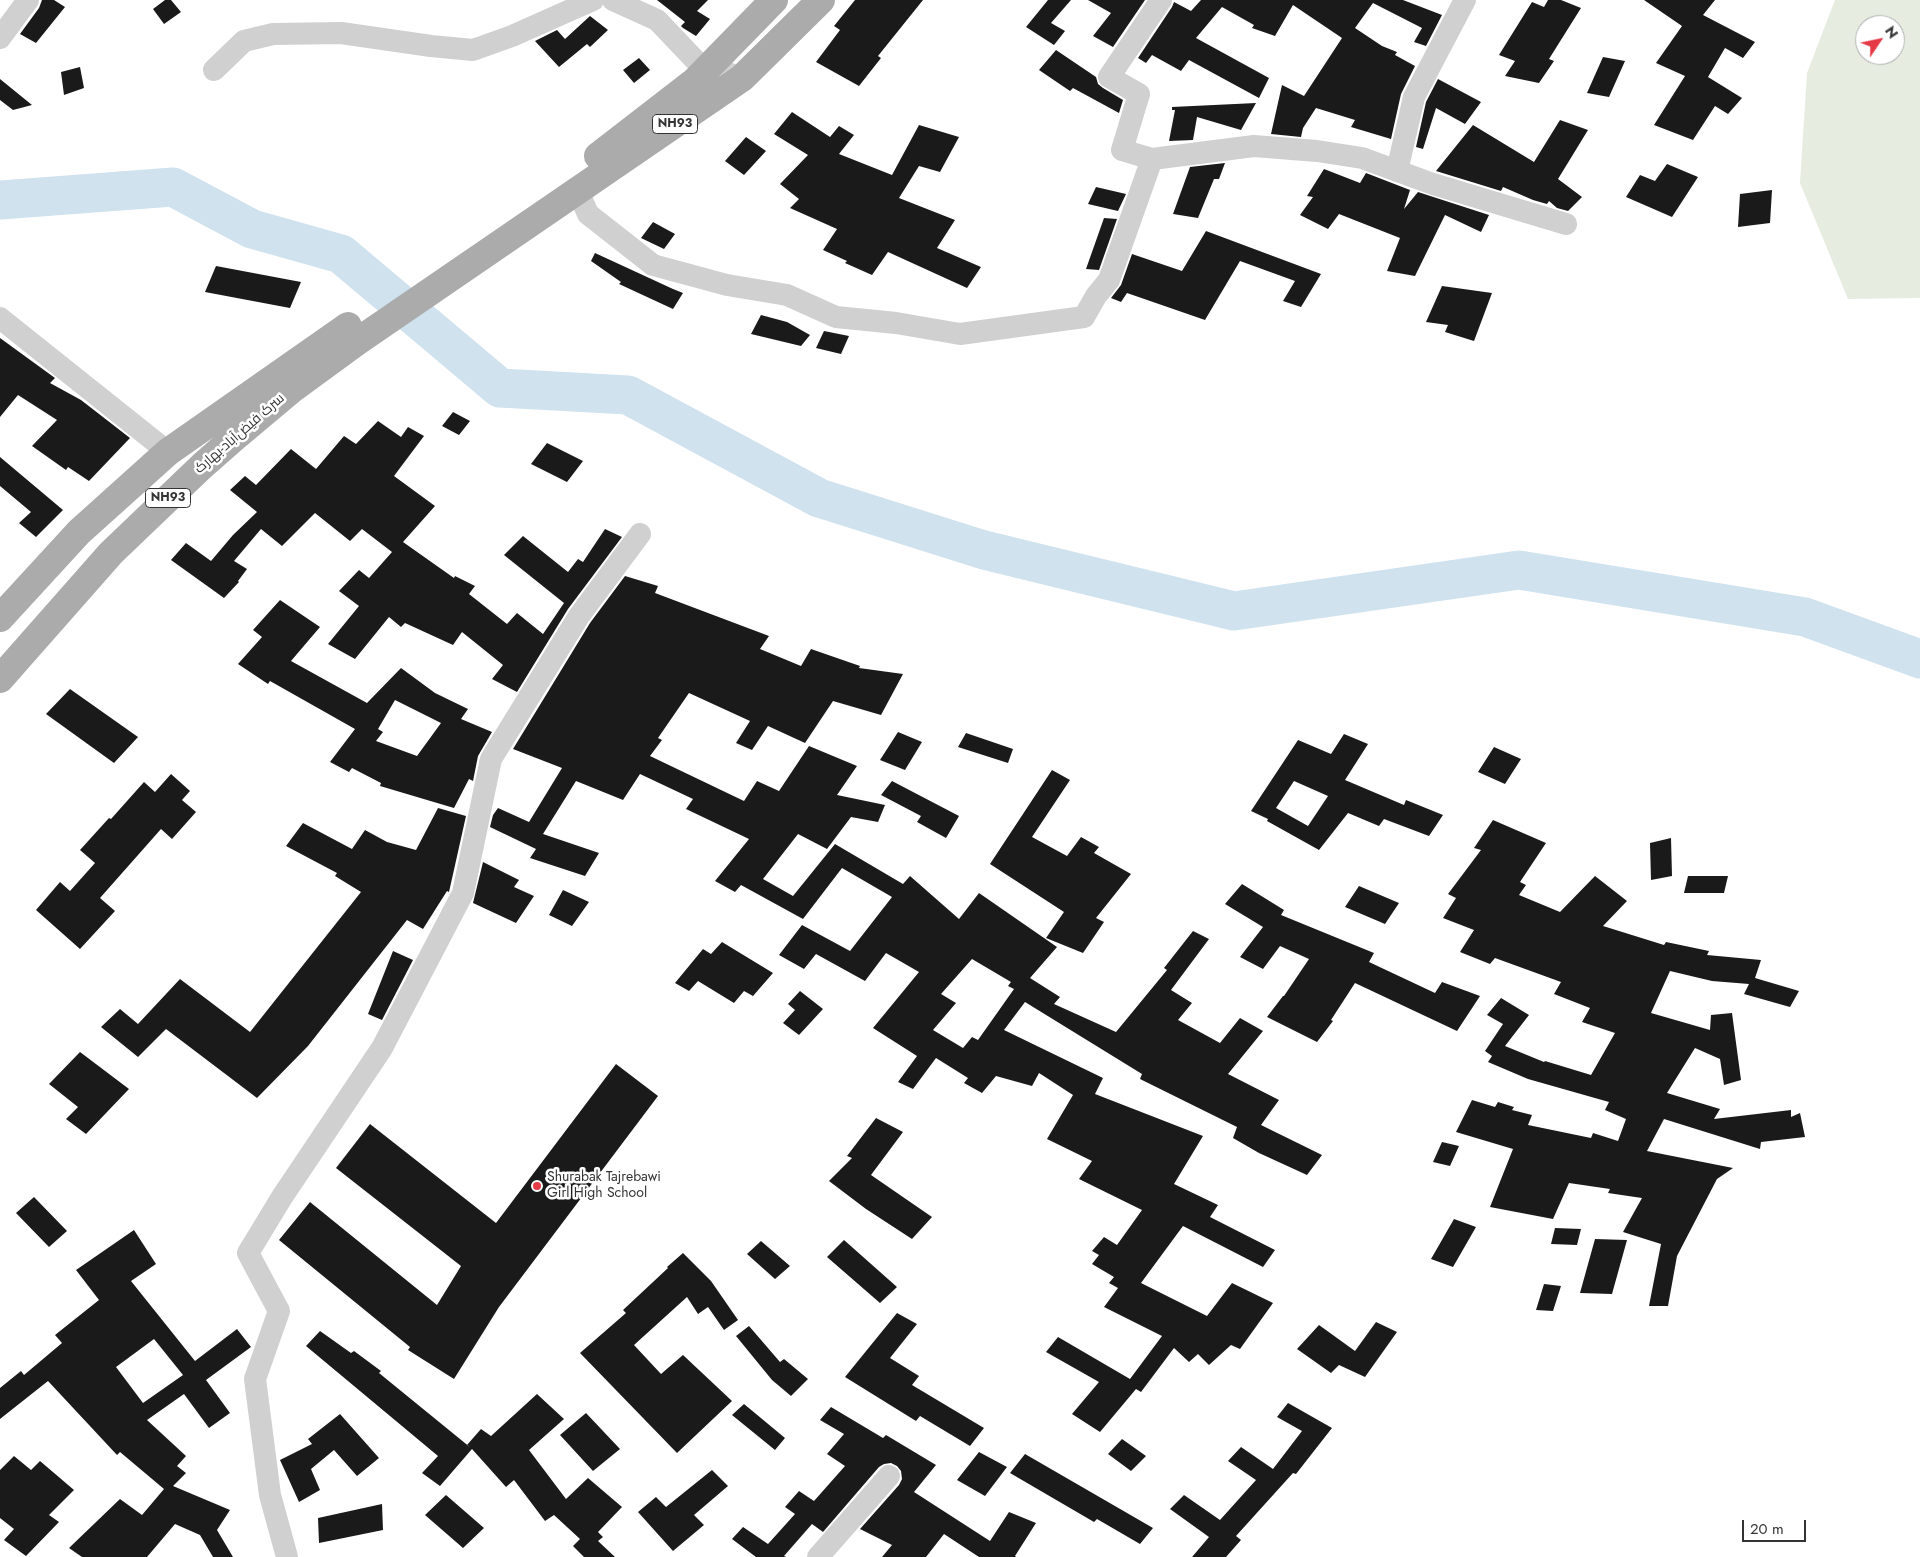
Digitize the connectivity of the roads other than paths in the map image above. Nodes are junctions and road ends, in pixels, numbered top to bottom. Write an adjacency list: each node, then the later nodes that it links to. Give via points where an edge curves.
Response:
1 (28, 0): 8 (street)
2 (593, 0): 10 (street, via 473,50 341,32 273,34 244,41)
3 (613, 0): 9 (street, via 657,20 697,62)
4 (774, 0): 9 (main road, NH93)
5 (820, 0): 11 (main road, NH93)
6 (1161, 0): 12 (street, via 1109,77 1139,94 1122,150)
7 (1465, 0): 13 (street, via 1414,97)
8 (0, 38)
9 (709, 66): 11 (street); 16 (main road, NH93, via 695,81)
10 (214, 70)
11 (742, 78): 14 (main road, NH93)
12 (1152, 159): 13 (street, via 1254,146 1362,158); 14 (street, via 1109,280 1084,317 960,334 836,317 787,295 727,285 653,265 588,214)
13 (1397, 171): 15 (street)
14 (578, 191): 16 (main road, NH93)
15 (1566, 224)
16 (511, 225): 18 (main road, سرک فیض‌آباد-بهارک / NH93)
17 (0, 318): 19 (street)
18 (350, 336): 19 (main road, سرک فیض‌آباد-بهارک / NH93); 22 (main road, سرک فیض‌آباد-بهارک / NH93, via 202,466 111,553)
19 (168, 452): 21 (main road, سرک فیض‌آباد-بهارک / NH93, via 79,532)
20 (640, 534): 24 (street, via 579,616 491,758 463,893 382,1048 248,1253 279,1311 255,1379 270,1495)
21 (0, 618)
22 (0, 679)
23 (889, 1476): 25 (street)
24 (287, 1557)
25 (818, 1557)

